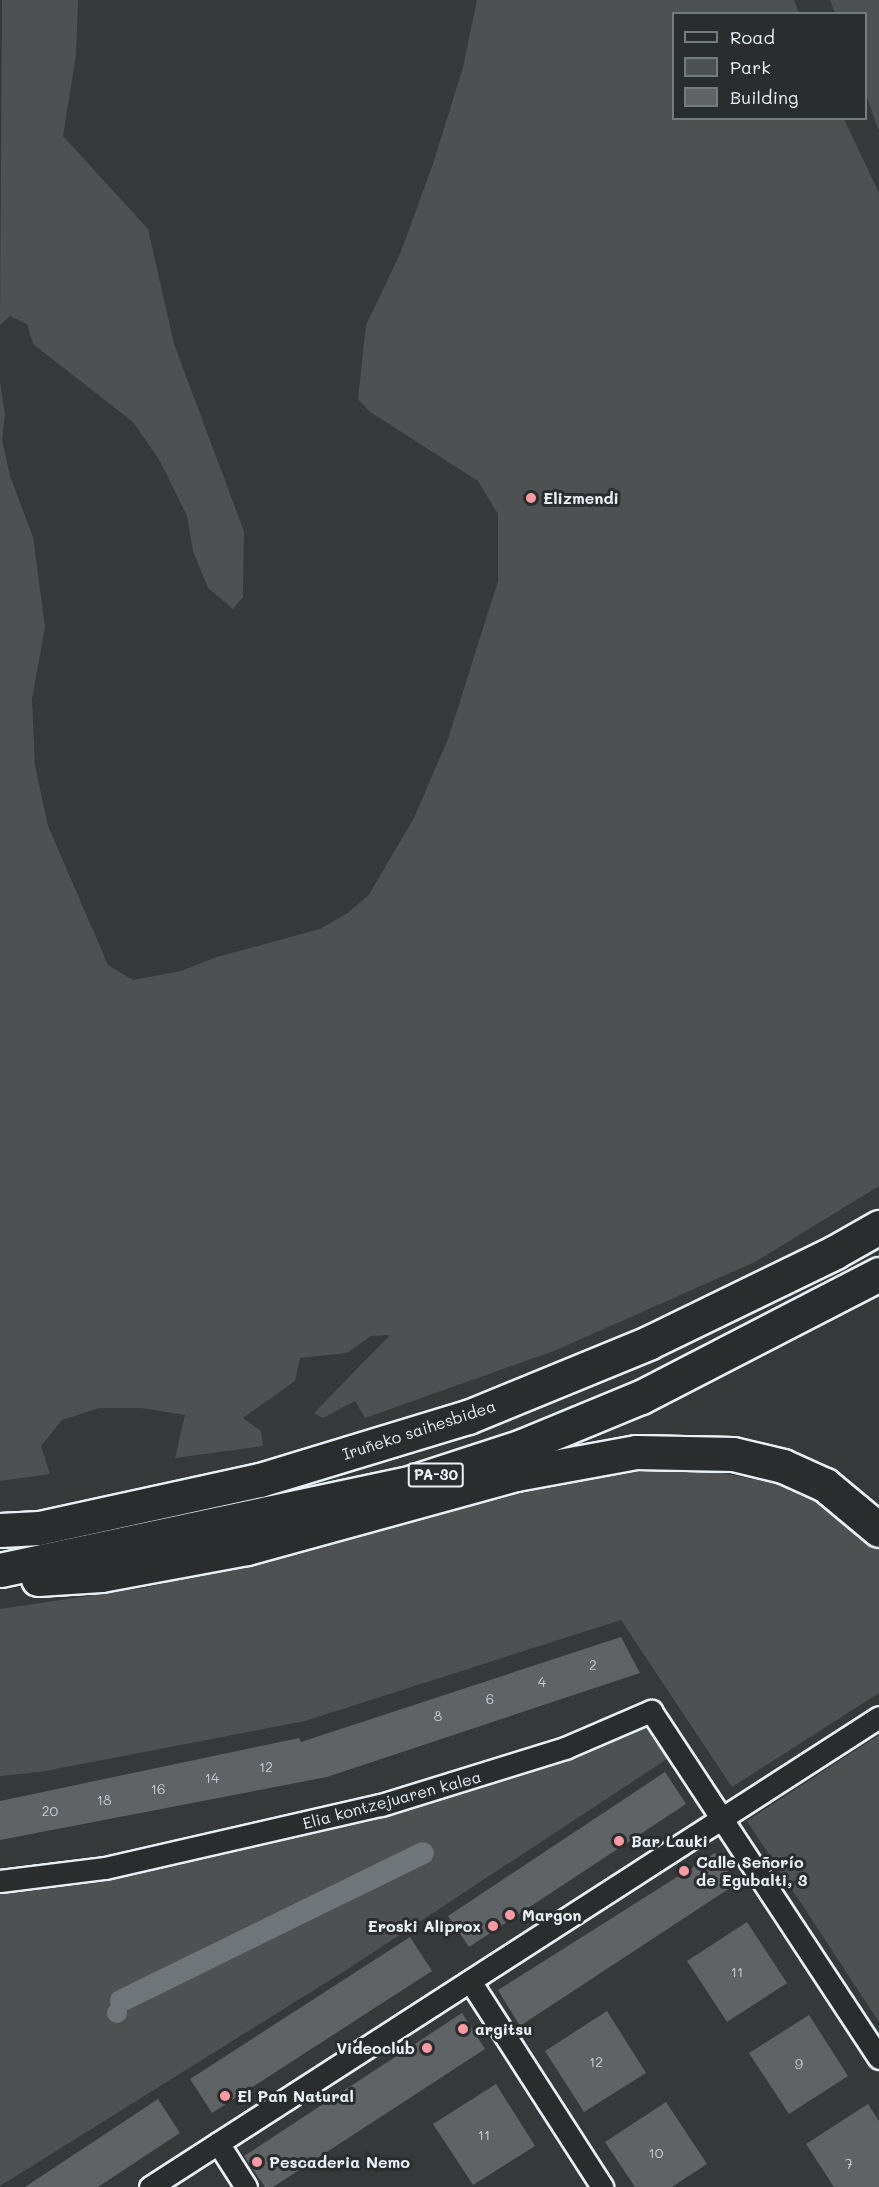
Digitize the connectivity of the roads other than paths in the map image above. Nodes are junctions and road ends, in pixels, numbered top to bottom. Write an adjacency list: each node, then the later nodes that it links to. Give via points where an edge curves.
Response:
1 (879, 1227): 3 (highway, Iruñeko saihesbidea, via 836,1252 648,1342 468,1417 260,1480 39,1528)
2 (879, 1274): 5 (highway, PA-30, via 844,1296 641,1397 522,1446 406,1485)
3 (0, 1530)
4 (879, 1530): 6 (highway, via 825,1485 783,1466 733,1454 636,1452 516,1474 247,1548 101,1575)
5 (0, 1570)
6 (0, 1581)
7 (879, 1717): 8 (street)
8 (722, 1816): 9 (street, Elia kontzejuaren kalea, via 651,1711 555,1751 381,1804 105,1868); 10 (street); 11 (street, Elia kontzejuaren kalea)
9 (0, 1881)
10 (470, 1981): 12 (street); 15 (street)
11 (879, 2058)
12 (218, 2143): 13 (street); 14 (street)
13 (150, 2187)
14 (246, 2187)
15 (602, 2187)

